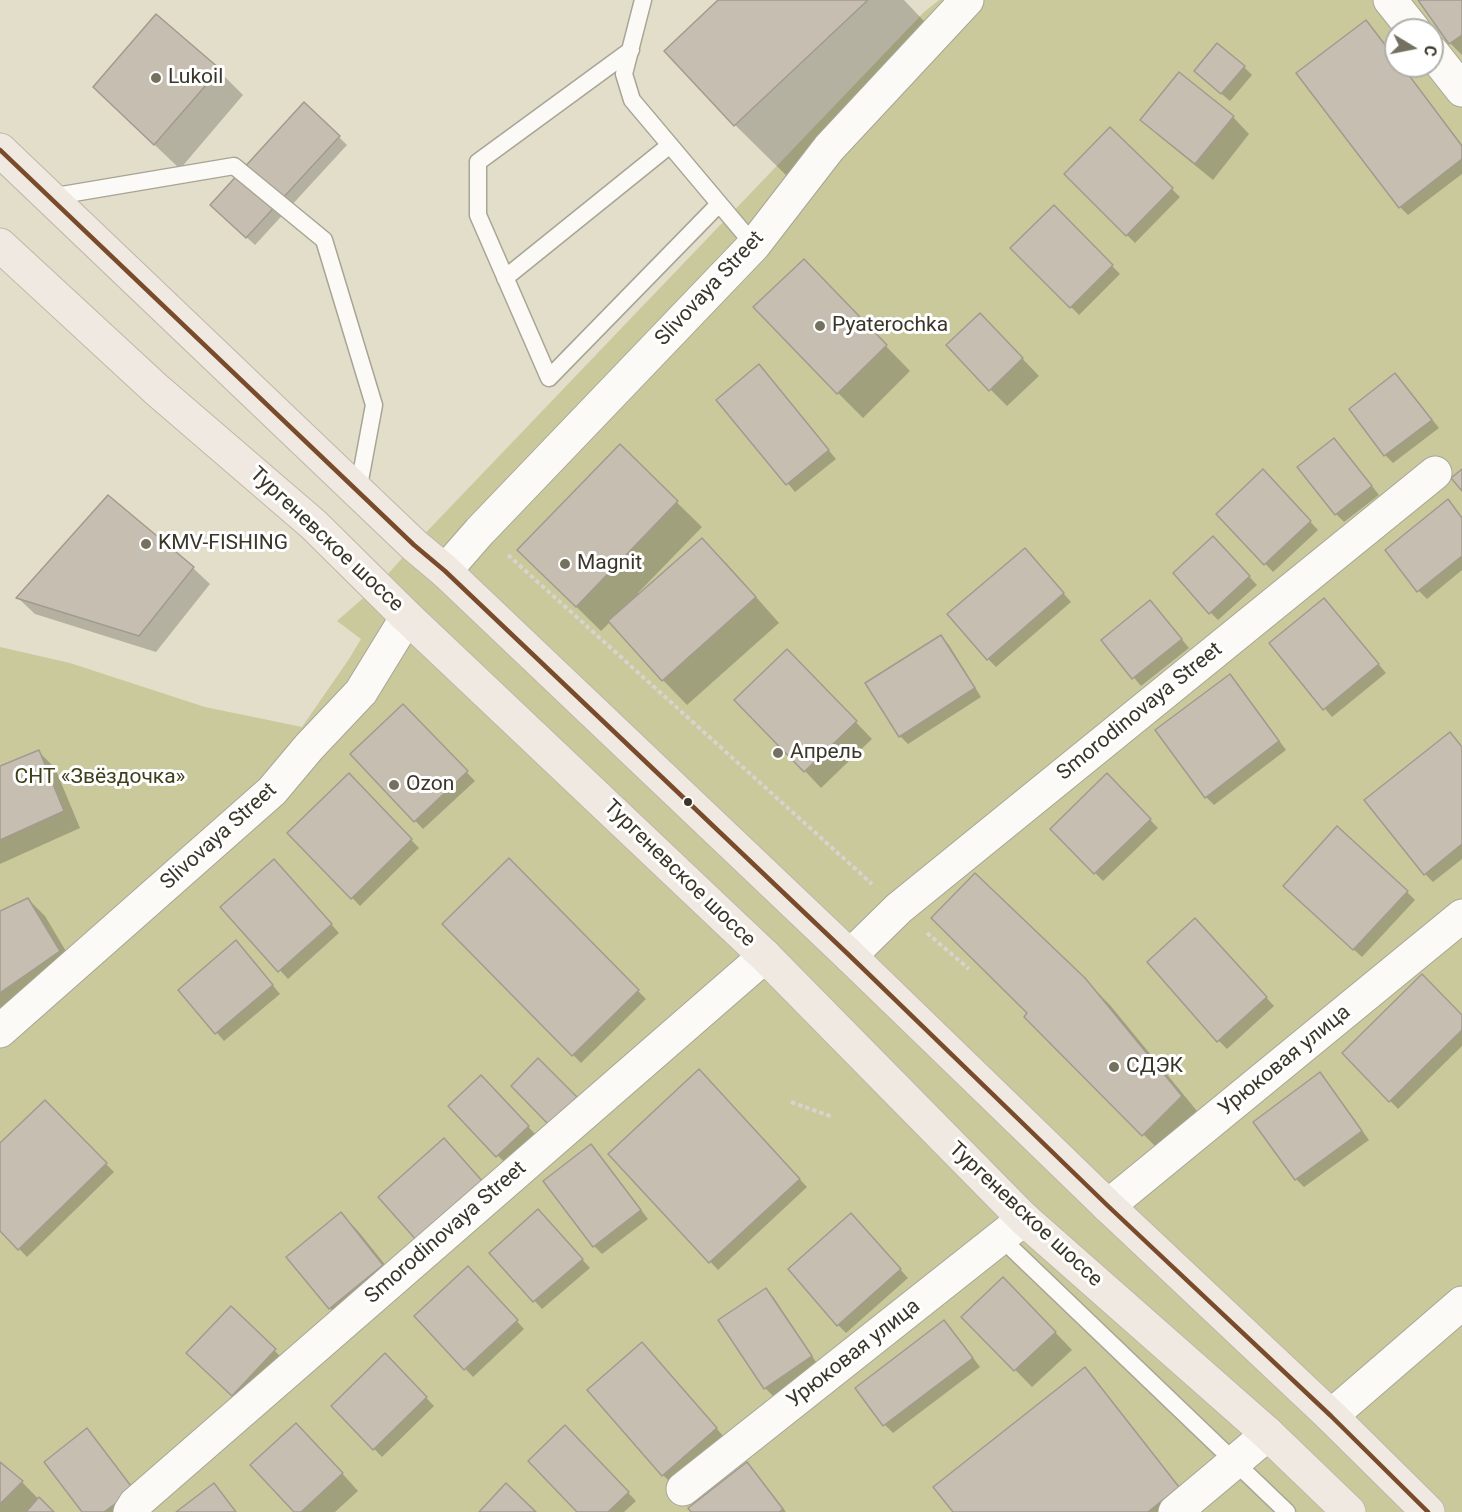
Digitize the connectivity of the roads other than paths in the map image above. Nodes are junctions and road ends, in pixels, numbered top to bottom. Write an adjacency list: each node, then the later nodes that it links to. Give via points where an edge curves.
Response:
1 (643, 0): 5 (lane)
2 (967, 0): 13 (street, Slivovaya Street, via 829,148)
3 (1390, 0): 4 (street)
4 (1404, 18)
5 (631, 50): 8 (lane, via 624,74 632,100); 14 (lane, via 478,162 478,215)
6 (1444, 67): 7 (street)
7 (1462, 90)
8 (670, 145): 11 (lane); 14 (lane)
9 (0, 150): 10 (highway)
10 (49, 197): 16 (highway); 16 (lane, via 234,166 324,240 374,405)
11 (719, 204): 13 (lane); 14 (lane, via 549,378)
12 (0, 245): 18 (highway, Тургеневское шоссе, via 157,390 314,525)
13 (754, 245): 17 (street, Slivovaya Street)
14 (505, 278)
15 (1435, 472): 21 (street, Smorodinovaya Street, via 899,908)
16 (358, 491): 17 (highway)
17 (445, 571): 21 (highway)
18 (407, 616): 20 (highway, Тургеневское шоссе); 22 (street, Slivovaya Street, via 361,692 272,791)
19 (1462, 916): 23 (street, Урюковая улица)
20 (765, 956): 24 (highway, Тургеневское шоссе); 30 (street, Smorodinovaya Street)
21 (850, 957): 23 (highway)
22 (0, 1031)
23 (1108, 1206): 26 (highway)
24 (1013, 1229): 27 (highway, Тургеневское шоссе); 28 (lane); 29 (street, Урюковая улица)
25 (1462, 1303): 26 (street)
26 (1330, 1416): 34 (highway)
27 (1268, 1434): 28 (street); 33 (highway, Тургеневское шоссе)
28 (1235, 1462): 31 (street); 32 (lane)
29 (683, 1489)
30 (130, 1512)
31 (1174, 1512)
32 (1287, 1512)
33 (1349, 1512)
34 (1428, 1512)

